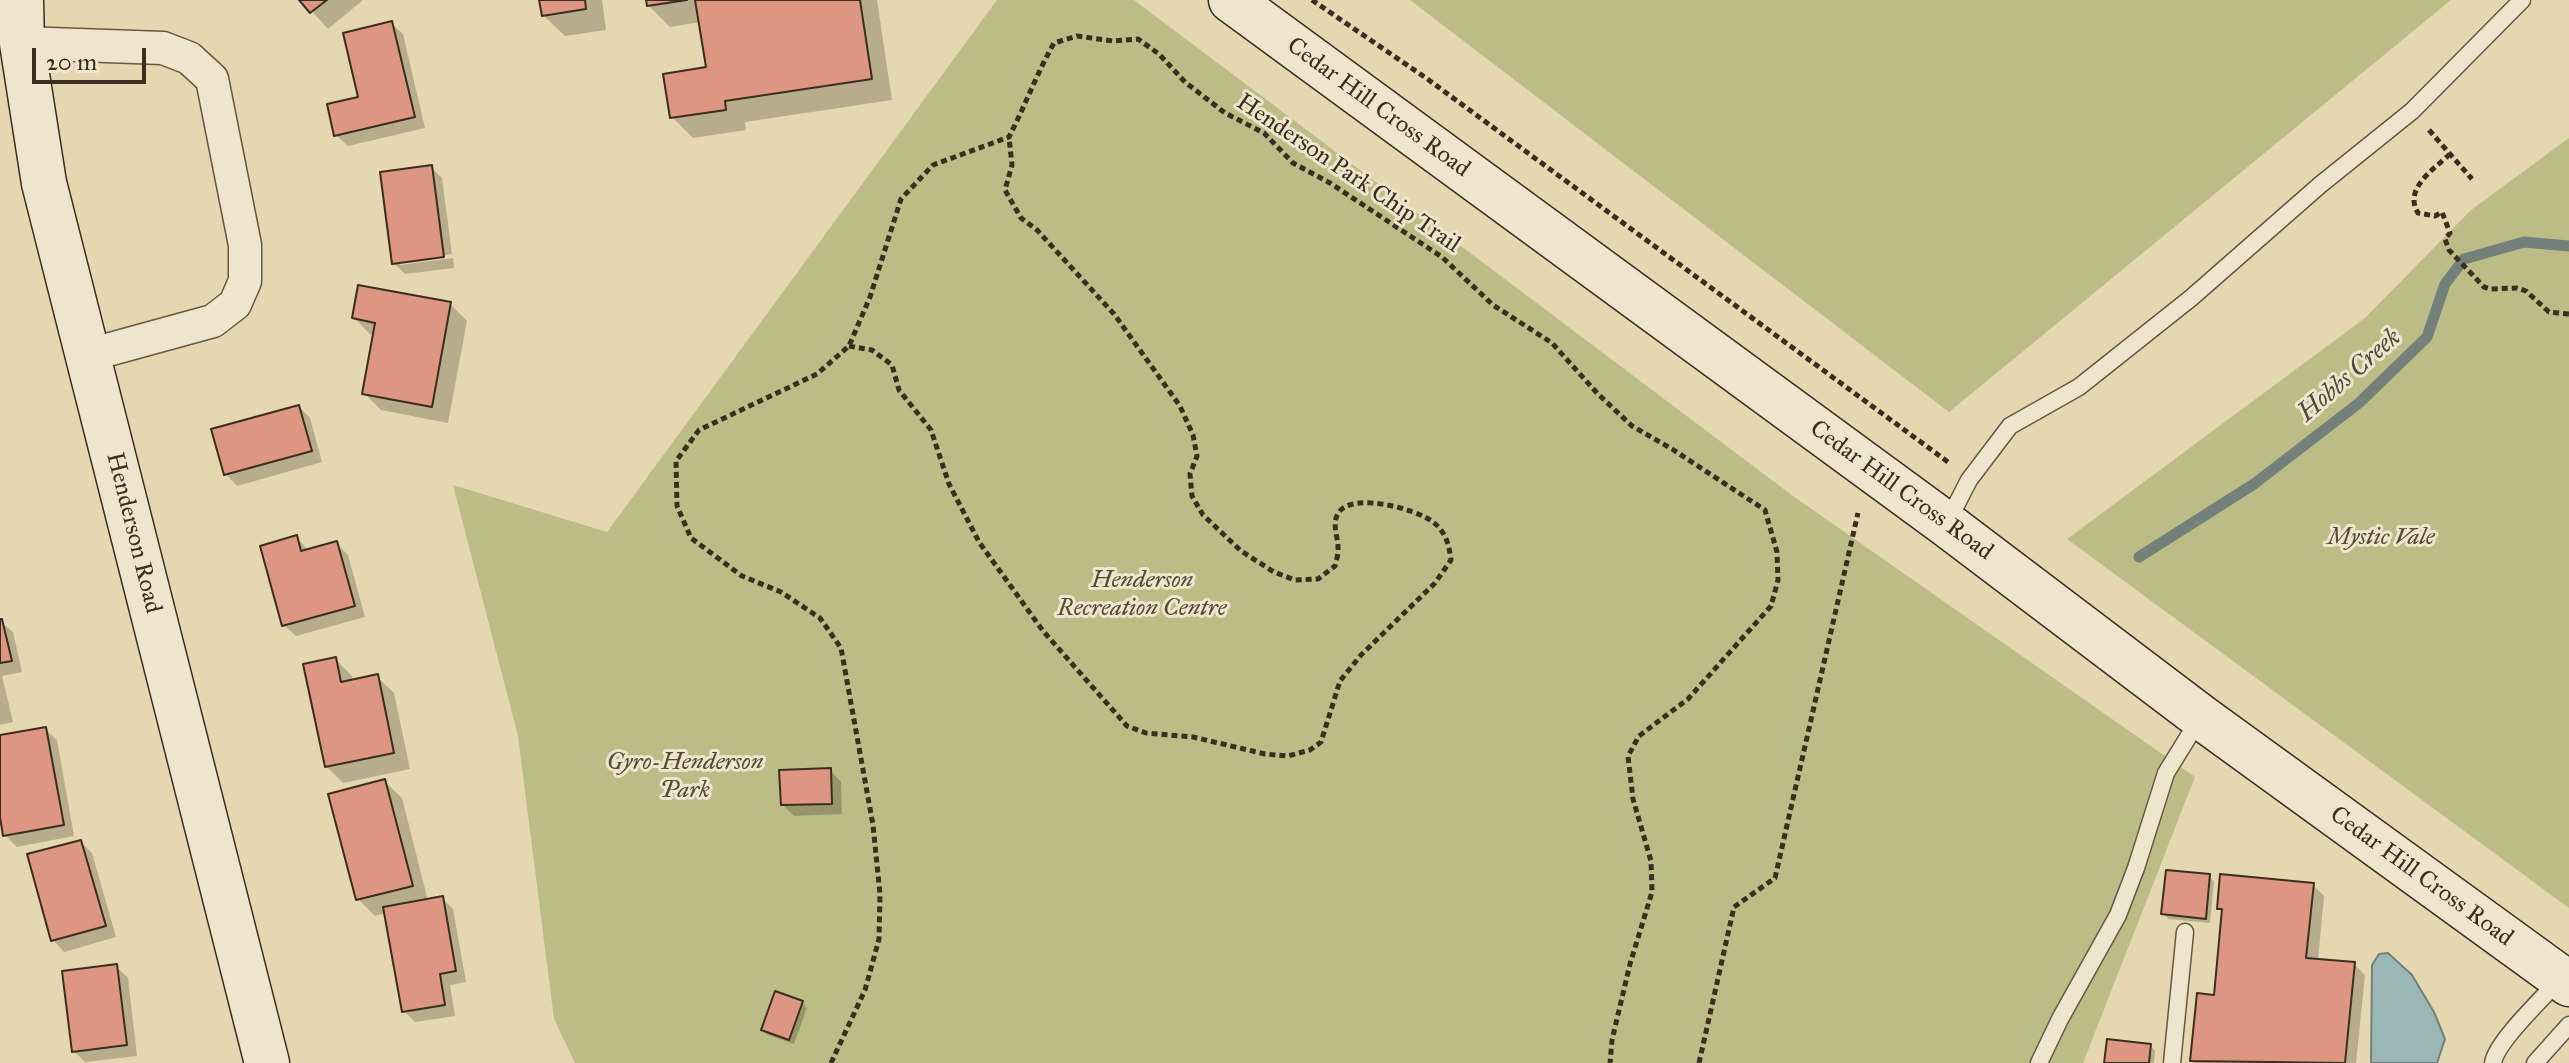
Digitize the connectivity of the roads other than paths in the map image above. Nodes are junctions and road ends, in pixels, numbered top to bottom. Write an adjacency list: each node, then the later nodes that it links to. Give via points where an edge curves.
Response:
1 (21, 0): 4 (main road, Henderson Road)
2 (1231, 0): 6 (main road, Cedar Hill Cross Road)
3 (2522, 0): 6 (lane, via 2412,111 2191,298 2079,387 2010,426 1969,480)
4 (22, 43): 5 (main road, Henderson Road, via 44,183); 5 (street, via 163,48 189,58 212,79 245,245 245,281 235,304 213,321)
5 (89, 355): 11 (main road, Henderson Road)
6 (1946, 524): 7 (main road, Cedar Hill Cross Road)
7 (2201, 717): 9 (main road, Cedar Hill Cross Road); 12 (lane, via 2166,773 2118,915)
8 (2185, 932): 13 (lane)
9 (2565, 981): 14 (lane, via 2505,1040)
10 (2569, 1025): 15 (lane)
11 (267, 1063)
12 (2039, 1063)
13 (2172, 1063)
14 (2493, 1063)
15 (2535, 1063)

